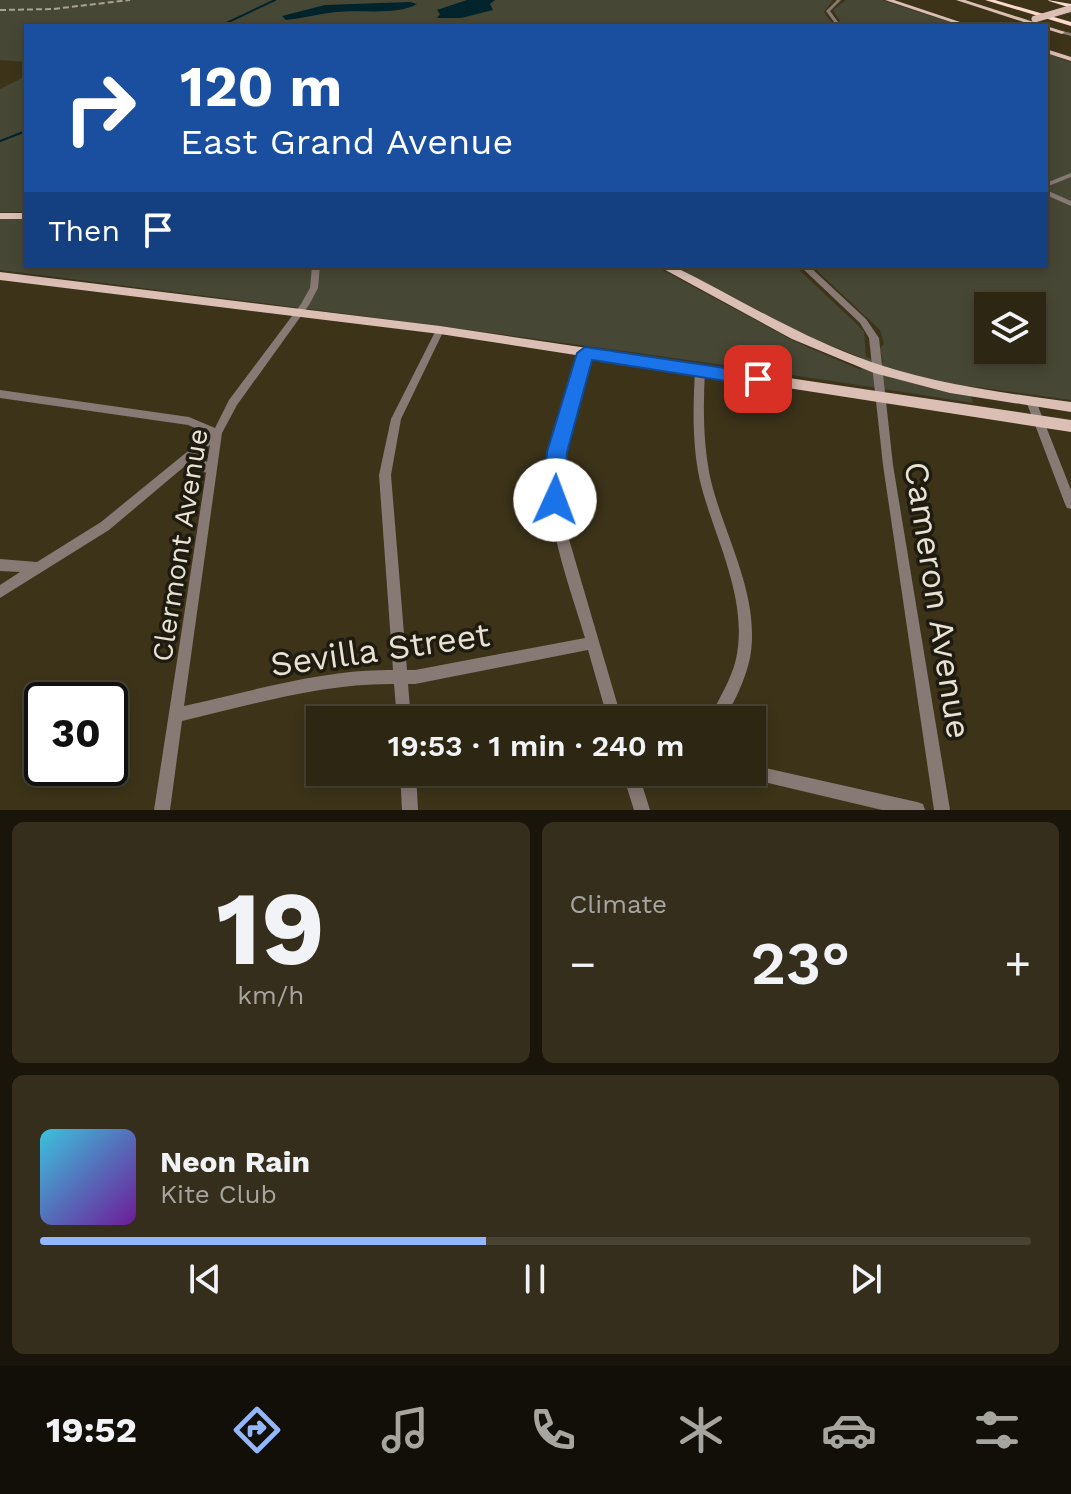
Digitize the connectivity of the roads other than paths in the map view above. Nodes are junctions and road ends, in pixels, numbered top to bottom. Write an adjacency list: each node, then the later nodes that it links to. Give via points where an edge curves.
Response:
1 (839, 0): 10 (street, via 828,11)
2 (888, 0): 11 (main road)
3 (959, 0): 9 (main road)
4 (988, 0): 14 (highway)
5 (1010, 0): 8 (highway)
6 (1016, 0): 8 (highway)
7 (1051, 0): 8 (highway)
8 (1071, 11): 9 (main road, bridge)
9 (1027, 21): 12 (main road); 13 (main road)
10 (838, 24)
11 (963, 24)
12 (1018, 24)
13 (1037, 24)
14 (1071, 24)
15 (1048, 27): 16 (main road)
16 (1068, 33)
17 (1048, 52): 18 (main road)
18 (1071, 59)
19 (1071, 175): 20 (street)
20 (1057, 183): 21 (street); 23 (street)
21 (1048, 185)
22 (1048, 193): 23 (street)
23 (1062, 199): 24 (street)
24 (1071, 204)
25 (0, 216): 26 (main road)
26 (24, 216)
27 (316, 268): 31 (street, Clermont Avenue, via 314,288)
28 (668, 268): 34 (main road, via 799,337)
29 (806, 268): 34 (street, Cameron Avenue, via 870,329)
30 (0, 276): 31 (main road)
31 (301, 314): 32 (main road); 42 (street, Clermont Avenue, via 233,403)
32 (440, 330): 33 (main road); 50 (street, via 406,396 388,446 386,503)
33 (585, 353): 35 (main road); 49 (street, via 557,452 555,500)
34 (877, 370): 37 (street, Cameron Avenue); 38 (main road)
35 (700, 371): 37 (main road); 53 (street, via 702,458 738,574 747,629 740,674)
36 (0, 394): 42 (street, via 189,421)
37 (880, 398): 40 (main road); 62 (street, Cameron Avenue)
38 (1031, 401): 39 (main road); 40 (street)
39 (1071, 407)
40 (1039, 421): 41 (main road); 45 (street)
41 (1071, 426)
42 (217, 433): 43 (street); 44 (street, Clermont Avenue)
43 (182, 462): 44 (street, via 198,461); 47 (street, via 105,526)
44 (212, 471): 54 (street, Clermont Avenue)
45 (1071, 504)
46 (0, 565): 47 (street)
47 (41, 568): 48 (street)
48 (0, 592)
49 (591, 643): 50 (street, Sevilla Street); 52 (street)
50 (400, 676): 51 (street); 54 (street, Sevilla Street, via 293,690)
51 (403, 706)
52 (611, 706)
53 (723, 706)
54 (177, 715): 58 (street, Clermont Avenue)
55 (766, 776): 61 (street)
56 (409, 786): 59 (street)
57 (637, 786): 60 (street)
58 (162, 810)
59 (410, 810)
60 (642, 810)
61 (917, 810)
62 (942, 810)

